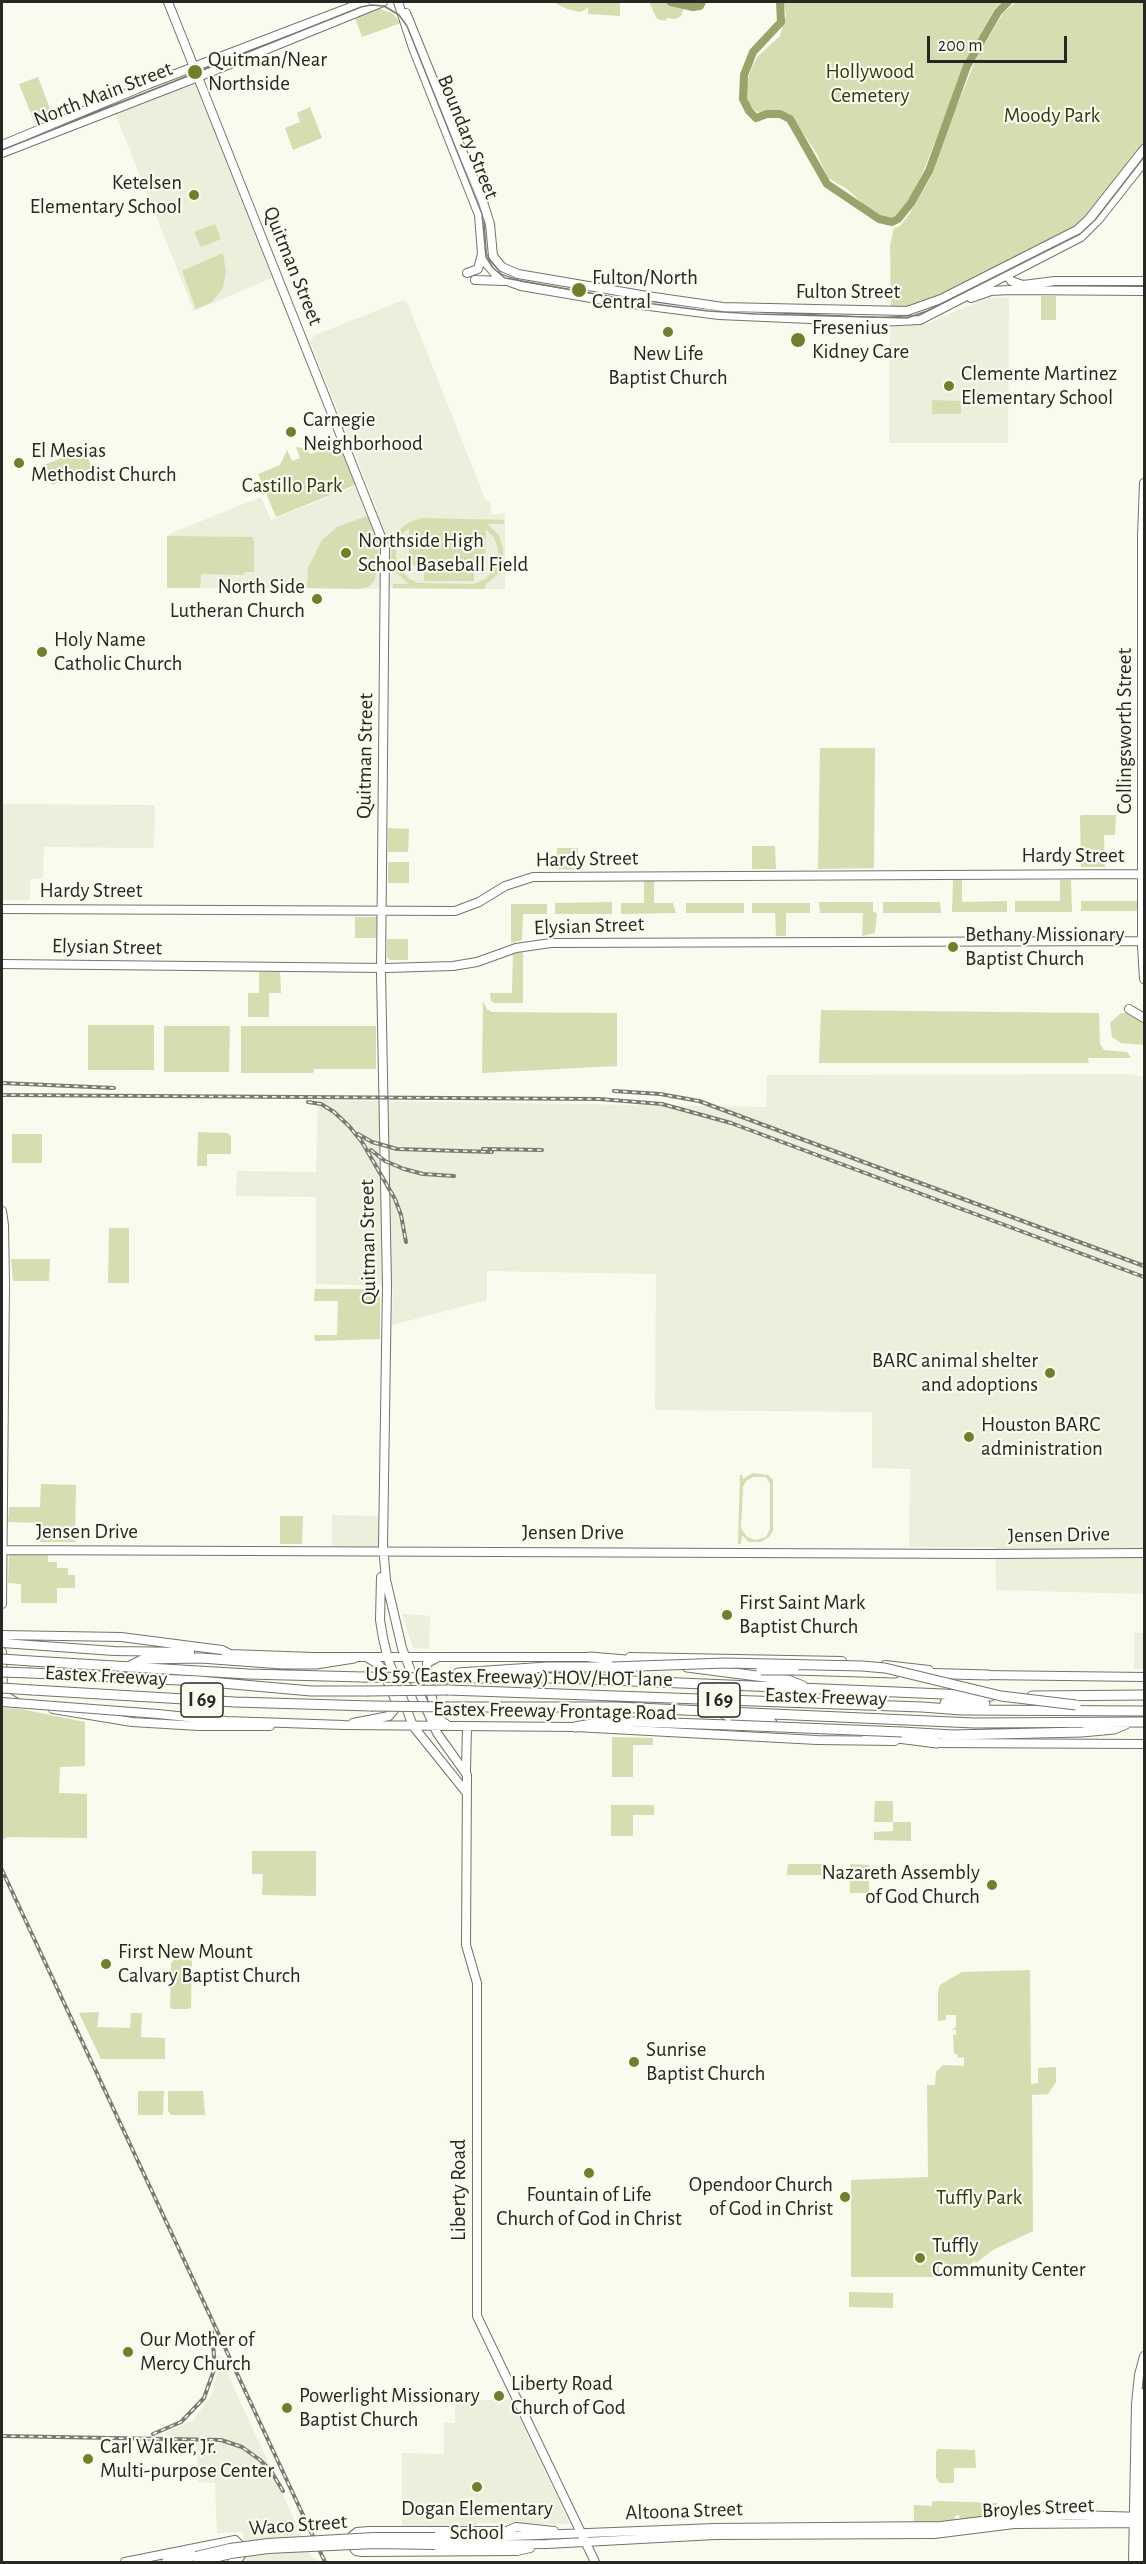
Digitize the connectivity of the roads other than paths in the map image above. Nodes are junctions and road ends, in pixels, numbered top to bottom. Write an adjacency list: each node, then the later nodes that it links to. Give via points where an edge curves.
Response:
1 (168, 2): 5 (main road, Quitman Street)
2 (364, 2): 5 (main road, North Main Street)
3 (383, 2): 6 (main road, North Main Street)
4 (400, 2): 11 (main road, Boundary Street, via 413,48 479,215); 12 (main road, Boundary Street, via 483,202 492,252)
5 (194, 67): 6 (main road, Quitman Street); 7 (main road, North Main Street)
6 (198, 77): 9 (main road, North Main Street); 27 (main road, Quitman Street, via 385,547)
7 (2, 144)
8 (1144, 151): 14 (main road, Fulton Street, via 1077,230)
9 (2, 153)
10 (1144, 162): 13 (main road, Fulton Street, via 1089,230)
11 (482, 254): 15 (main road, via 478,269); 17 (main road, via 491,270)
12 (498, 264): 14 (main road, Fulton Street, via 518,274 686,302 759,309 885,312 926,306)
13 (1023, 266): 14 (main road, Fulton Street); 20 (main road, via 1017,276)
14 (1005, 271): 20 (main road, via 1016,284); 23 (main road, Fulton Street)
15 (466, 273)
16 (475, 280): 17 (main road, Fulton Street)
17 (504, 281): 23 (main road, Fulton Street, via 614,302 754,317 901,322 920,320)
18 (1082, 281): 19 (main road); 20 (main road); 21 (main road)
19 (1144, 281)
20 (1027, 284)
21 (1081, 291): 22 (main road); 23 (main road, via 998,291)
22 (1144, 291)
23 (951, 305)
24 (1144, 483): 25 (main road, Collingsworth Street)
25 (1143, 874): 27 (main road, Hardy Street, via 534,877 520,879 454,911); 28 (main road, Collingsworth Street)
26 (2, 909): 27 (main road, Hardy Street)
27 (381, 911): 30 (main road, Quitman Street)
28 (1143, 941): 30 (main road, Elysian Street, via 551,943 516,948 453,966); 31 (main road, Collingsworth Street)
29 (2, 964): 30 (main road, Elysian Street)
30 (381, 968): 36 (main road, Quitman Street, via 387,1286)
31 (1144, 979)
32 (1129, 1008): 33 (main road)
33 (1144, 1018)
34 (2, 1211): 35 (main road)
35 (2, 1550): 36 (main road, Jensen Drive); 39 (main road)
36 (383, 1551): 37 (main road, Jensen Drive); 38 (main road, Quitman Street); 40 (main road, Quitman Street)
37 (1144, 1553)
38 (381, 1593): 40 (main road, via 390,1621); 51 (main road, Quitman Street, via 380,1620)
39 (2, 1604)
40 (395, 1623): 48 (main road, Quitman Street)
41 (2, 1635): 44 (main road, via 121,1637)
42 (2, 1643): 44 (main road)
43 (2, 1652): 70 (main road, via 3,1694 17,1703 132,1722 246,1728)
44 (230, 1654): 46 (main road)
45 (590, 1657): 49 (main road); 55 (main road, via 820,1660); 59 (highway, via 788,1680)
46 (354, 1658): 47 (main road); 53 (highway, via 316,1664 144,1659)
47 (367, 1658): 51 (main road); 71 (main road, via 383,1670 396,1702 394,1710 383,1718)
48 (406, 1658): 49 (main road); 51 (main road); 73 (main road, Quitman Street)
49 (436, 1658): 74 (main road, via 428,1663 426,1674 439,1719)
50 (2, 1659): 53 (highway, Eastex Freeway / I 69, bridge)
51 (388, 1659): 72 (main road, Quitman Street)
52 (612, 1667): 55 (highway, bridge); 56 (highway, via 547,1667); 63 (highway, bridge, via 862,1666 895,1670 1001,1696)
53 (126, 1668): 56 (highway, Eastex Freeway / I 69, bridge, via 363,1677)
54 (2, 1672): 60 (highway, US 59 (Eastex Freeway) HOV/HOT lane, bridge, via 311,1691)
55 (988, 1675): 57 (main road)
56 (448, 1676): 59 (highway, Eastex Freeway / I 69)
57 (1144, 1677)
58 (2, 1688): 66 (highway, Eastex Freeway / I 69, bridge, via 235,1702)
59 (811, 1689): 61 (highway, Eastex Freeway / I 69, via 1020,1696)
60 (475, 1691): 63 (highway, Eastex Freeway / I 69, bridge, via 576,1690); 65 (highway, US 59 (Eastex Freeway) HOV/HOT lane / I 69)
61 (1144, 1695)
62 (2, 1702): 70 (main road, Eastex Freeway Frontage Road, bridge, via 226,1721)
63 (1076, 1705): 64 (highway, Eastex Freeway / I 69)
64 (1144, 1709): 65 (highway, US 59 (Eastex Freeway) HOV/HOT lane / I 69)
65 (962, 1710): 67 (highway, via 858,1708)
66 (716, 1711): 67 (highway, Eastex Freeway / I 69); 77 (highway, via 736,1719)
67 (840, 1715): 68 (highway, Eastex Freeway / I 69, via 986,1723)
68 (1132, 1722): 69 (highway, Eastex Freeway / I 69); 76 (highway, bridge, via 1114,1729 1082,1732 953,1735 609,1721)
69 (1144, 1722)
70 (322, 1724): 71 (main road, Eastex Freeway Frontage Road)
71 (344, 1725): 72 (main road, Eastex Freeway Frontage Road)
72 (413, 1726): 73 (main road, Eastex Freeway Frontage Road); 80 (main road)
73 (434, 1726): 74 (main road, Eastex Freeway Frontage Road); 79 (main road)
74 (450, 1726): 75 (main road, Eastex Freeway Frontage Road)
75 (467, 1727): 76 (main road, Eastex Freeway Frontage Road); 79 (main road, Liberty Road)
76 (575, 1727): 77 (main road, Eastex Freeway Frontage Road)
77 (937, 1743): 78 (main road, Eastex Freeway Frontage Road)
78 (1144, 1744)
79 (467, 1773): 80 (main road, via 463,1778); 81 (main road, Liberty Road)
80 (455, 1778): 81 (main road)
81 (466, 1792): 89 (main road, Liberty Road, via 466,1945 477,1983 477,2316)
82 (1144, 2356): 84 (main road, via 1136,2404)
83 (1144, 2393): 84 (main road)
84 (1139, 2520): 86 (main road, Broyles Street, via 1074,2515 1014,2517); 97 (main road); 98 (main road)
85 (507, 2530): 87 (main road, via 539,2528); 88 (main road); 91 (main road, via 357,2532 352,2536 352,2546 362,2552 517,2551)
86 (934, 2530): 89 (main road, Altoona Street)
87 (560, 2534): 88 (main road, Altoona Street); 89 (main road, Altoona Street)
88 (533, 2535): 90 (main road, Altoona Street)
89 (582, 2536): 91 (main road, Altoona Street); 96 (main road, Liberty Road)
90 (435, 2541): 91 (main road, Altoona Street); 92 (main road, Waco Street, bridge, via 374,2537 268,2543 230,2548)
91 (547, 2544)
92 (197, 2560): 94 (main road, Waco Street)
93 (125, 2562): 95 (main road, via 235,2540 242,2554 237,2562)
94 (166, 2562)
95 (232, 2562)
96 (595, 2562)
97 (1133, 2562)
98 (1140, 2562)

